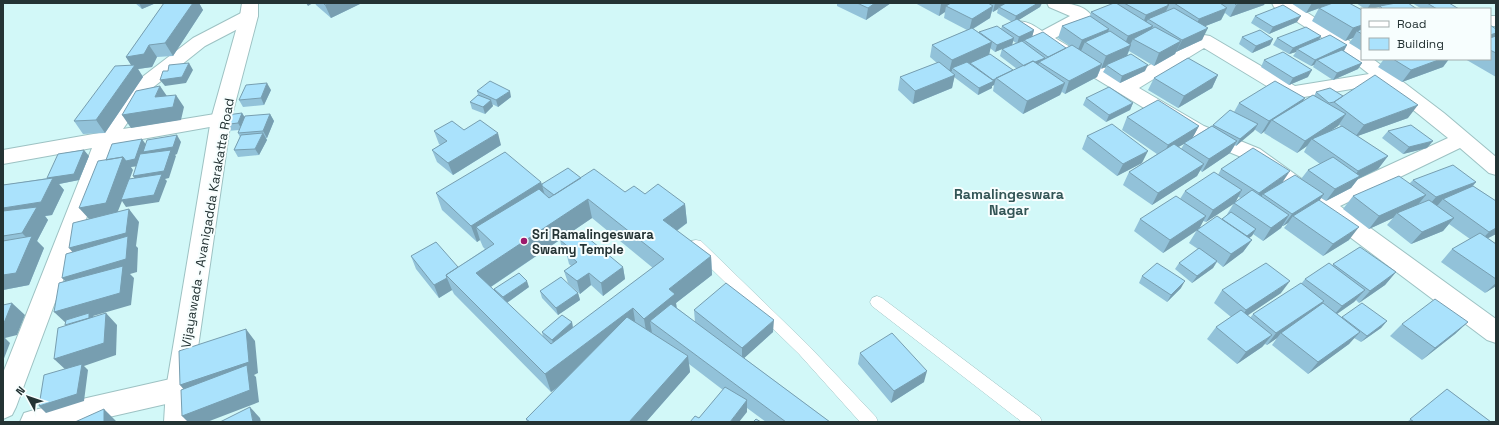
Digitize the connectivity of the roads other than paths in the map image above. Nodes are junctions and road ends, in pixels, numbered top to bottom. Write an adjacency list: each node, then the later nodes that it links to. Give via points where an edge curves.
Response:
1 (1055, 3): 5 (street, via 1090,13)
2 (1280, 3): 6 (street)
3 (250, 9): 10 (street, Vijayawada - Avanigadda Karakatta Road); 11 (street, via 199,42 144,85)
4 (1022, 26): 5 (street)
5 (1042, 38): 9 (street)
6 (1361, 59)
7 (1363, 60): 8 (street)
8 (1385, 77): 9 (street, via 1292,92 1204,40); 12 (street)
9 (1125, 88): 15 (street, via 1197,131 1253,154)
10 (221, 119): 11 (street); 19 (street, Vijayawada - Avanigadda Karakatta Road)
11 (106, 139): 13 (street); 20 (street)
12 (1462, 139): 14 (street); 15 (street)
13 (3, 156)
14 (1496, 168)
15 (1323, 205): 18 (street)
16 (696, 245): 23 (lane, via 804,350)
17 (877, 302): 24 (lane)
18 (1496, 333)
19 (179, 389): 21 (street); 22 (street, Vijayawada - Avanigadda Karakatta Road)
20 (3, 407)
21 (34, 422)
22 (178, 422)
23 (870, 422)
24 (1034, 422)

